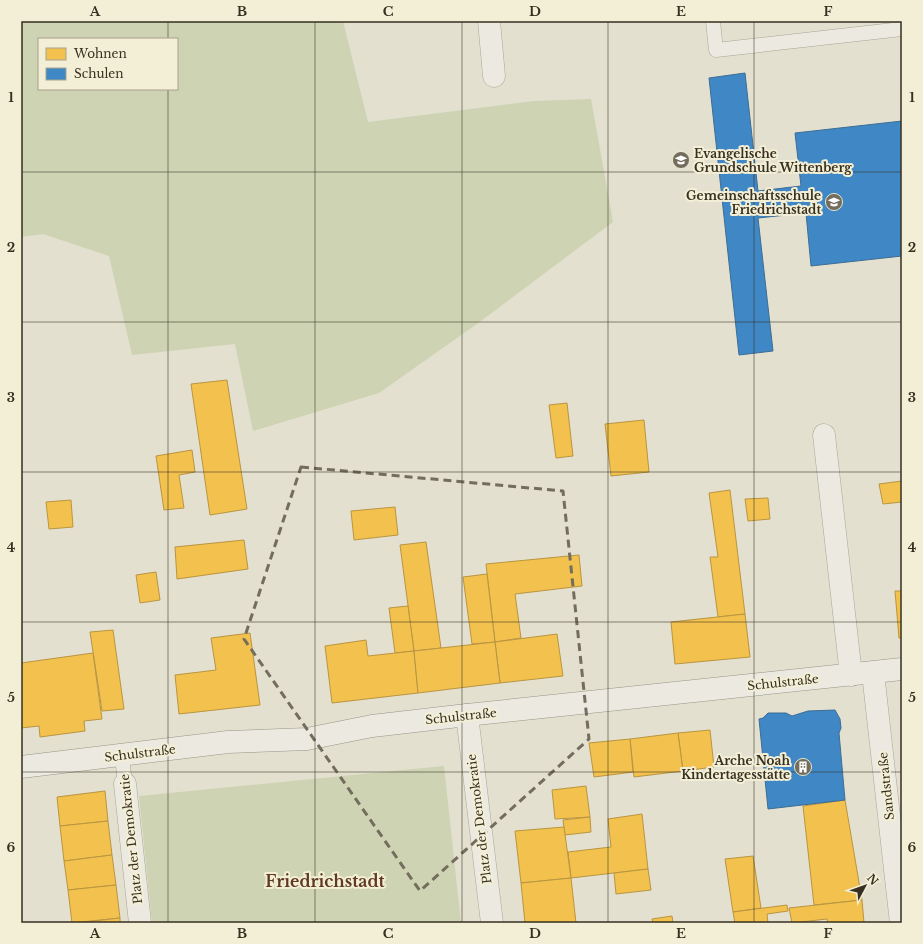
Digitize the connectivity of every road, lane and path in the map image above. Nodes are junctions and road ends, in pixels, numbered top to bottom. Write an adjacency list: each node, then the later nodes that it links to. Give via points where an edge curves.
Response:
1 (489, 21): 4 (street)
2 (713, 21): 3 (lane, via 716,50)
3 (902, 29)
4 (494, 76)
5 (824, 435): 8 (street)
6 (902, 670): 7 (street, Schulstraße)
7 (874, 673): 8 (street, Schulstraße); 15 (street, Sandstraße)
8 (851, 675): 9 (street, Schulstraße)
9 (467, 715): 10 (street, Schulstraße, via 372,726 307,739 228,742); 14 (street, Platz der Demokratie)
10 (122, 756): 11 (street, Schulstraße); 12 (lane, Platz der Demokratie)
11 (21, 767)
12 (125, 784): 13 (street, Platz der Demokratie)
13 (140, 923)
14 (492, 923)
15 (901, 923)

